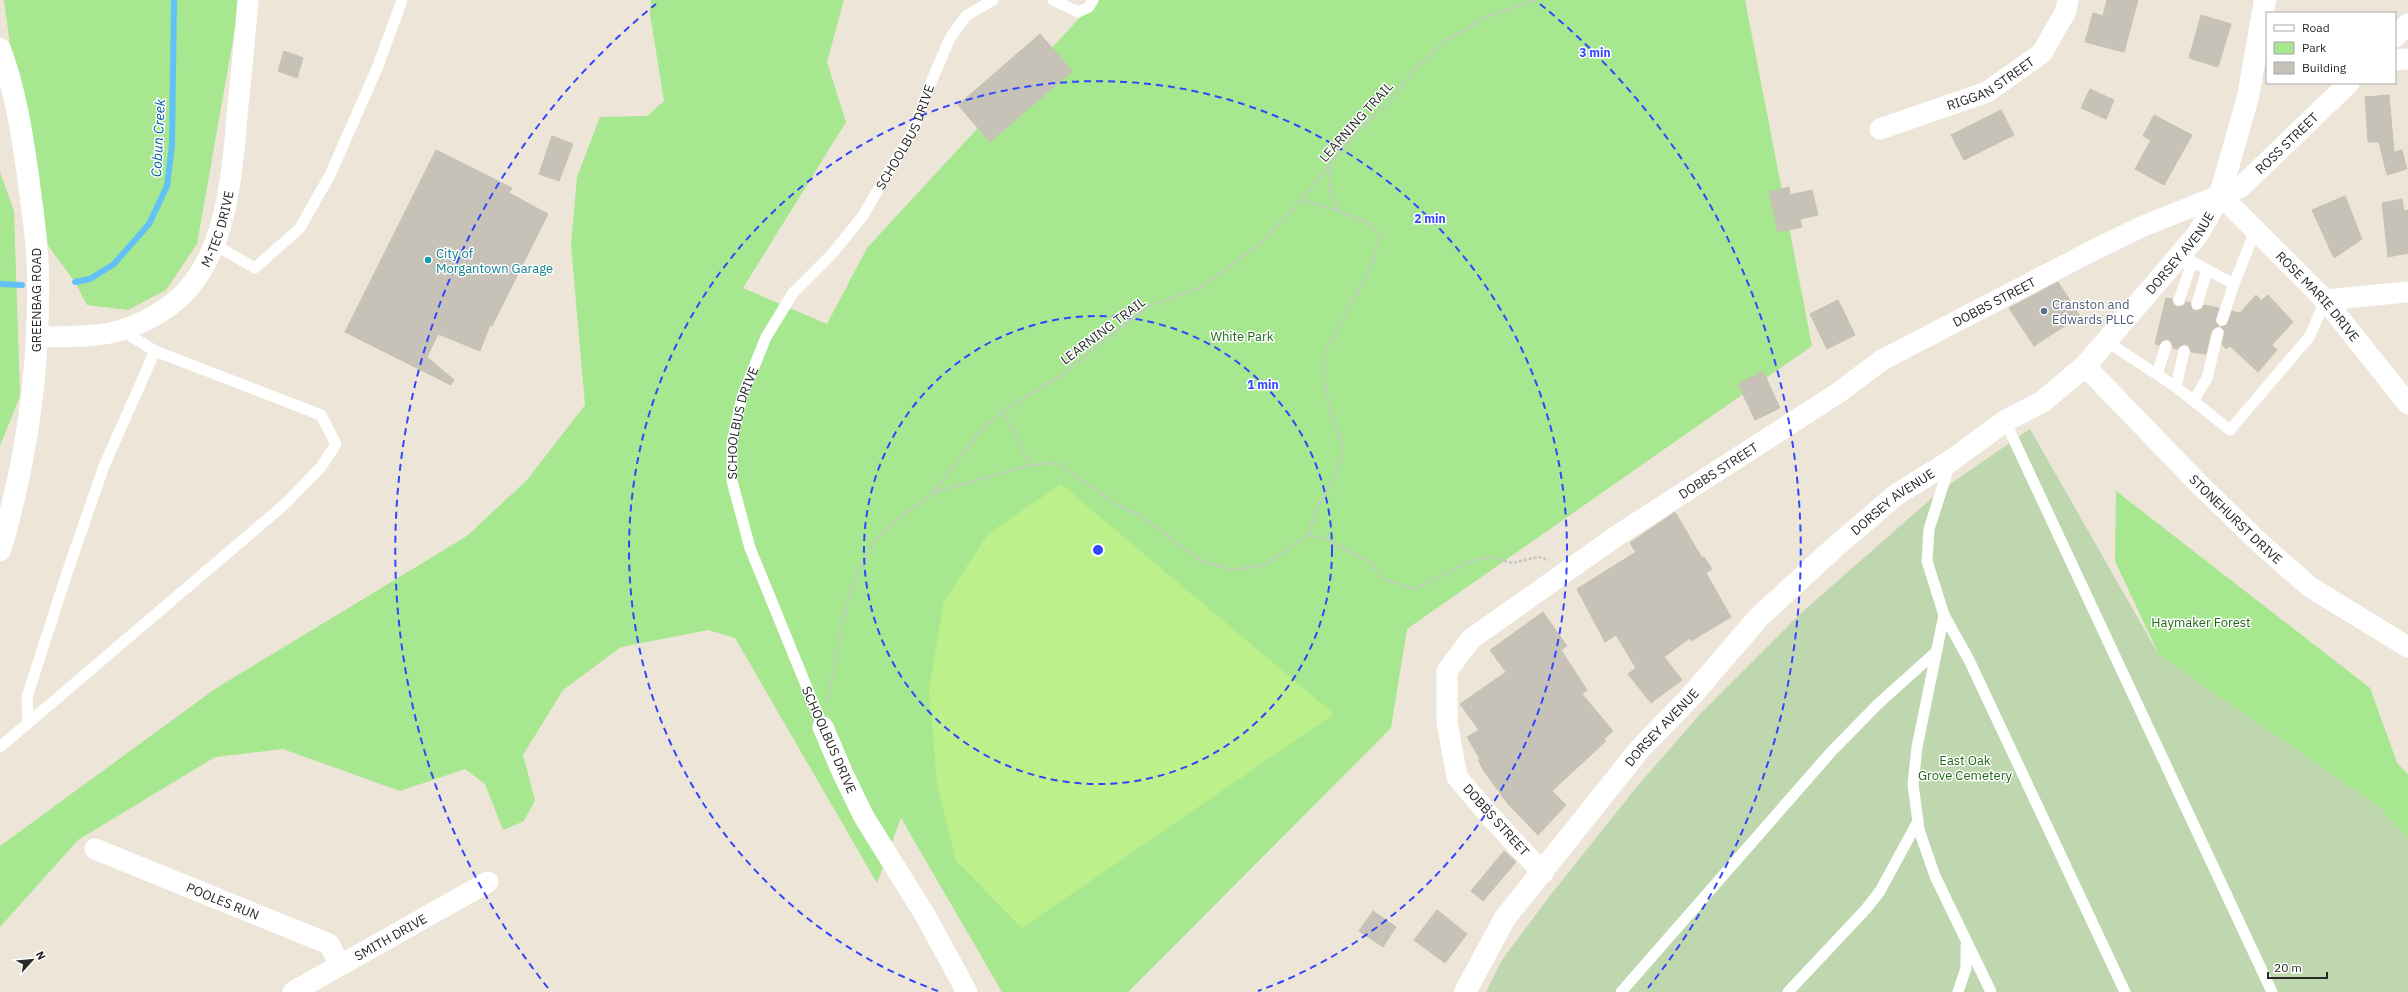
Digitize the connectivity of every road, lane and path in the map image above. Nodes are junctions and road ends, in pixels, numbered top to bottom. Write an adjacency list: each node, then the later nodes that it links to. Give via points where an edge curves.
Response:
1 (248, 0): 21 (street, M-TEC DRIVE, via 235,140 224,216)
2 (402, 0): 21 (lane, via 378,66 330,175 300,228 255,268)
3 (993, 0): 54 (lane, SCHOOLBUS DRIVE, via 966,16 950,38 914,129 862,217 832,254 793,293 766,337 742,397 732,442 732,481 750,548)
4 (1053, 0): 5 (lane, via 1078,12 1089,7)
5 (1093, 0)
6 (1535, 0): 16 (path, LEARNING TRAIL, via 1484,18 1444,42 1417,68 1388,103 1357,132)
7 (2068, 0): 15 (street, RIGGAN STREET, via 2066,11 2042,53 1987,92)
8 (2265, 0): 17 (street, DORSEY AVENUE, via 2248,97)
9 (2408, 24): 10 (street)
10 (2396, 36)
11 (0, 49): 32 (street, GREENBAG ROAD, via 8,70 24,148 35,228 38,274)
12 (2408, 59): 13 (street)
13 (2396, 60)
14 (2348, 84): 17 (street, ROSS STREET, via 2241,187)
15 (1880, 129)
16 (1329, 166): 18 (path, LEARNING TRAIL); 19 (path, via 1330,192)
17 (2220, 195): 20 (street, ROSE MARIE DRIVE); 22 (street, DORSEY AVENUE); 49 (street, DOBBS STREET, via 2141,227 1882,360 1838,394 1618,535)
18 (1302, 199): 19 (path); 42 (path, LEARNING TRAIL, via 1259,245 1202,287 1147,307 1062,375)
19 (1341, 213): 47 (path, via 1365,221 1380,234 1372,265 1326,350 1323,370 1331,414 1343,446 1340,466 1316,510)
20 (2255, 231): 24 (lane); 27 (street, ROSE MARIE DRIVE)
21 (215, 245): 30 (street, M-TEC DRIVE, via 206,264 188,290 155,316)
22 (2186, 259): 23 (lane); 26 (lane); 33 (street, DORSEY AVENUE)
23 (2207, 270): 24 (lane); 28 (lane)
24 (2234, 284): 29 (lane)
25 (2408, 292): 27 (street)
26 (2179, 300)
27 (2325, 300): 40 (lane, via 2310,336 2230,430); 41 (street, ROSE MARIE DRIVE)
28 (2197, 304)
29 (2222, 320)
30 (121, 330): 32 (street, M-TEC DRIVE); 35 (lane)
31 (2218, 333): 40 (lane, via 2207,378)
32 (37, 337): 48 (street, GREENBAG ROAD, via 32,403 23,458)
33 (2106, 341): 37 (street, DORSEY AVENUE); 38 (lane)
34 (2166, 346): 38 (lane)
35 (155, 351): 53 (lane, via 104,466 67,573 27,697); 53 (lane, via 321,415 336,444 321,467 285,504)
36 (2184, 351): 39 (lane)
37 (2085, 366): 43 (street, DORSEY AVENUE, via 2042,402); 51 (street, STONEHURST DRIVE, via 2198,483 2310,587)
38 (2157, 374): 39 (lane)
39 (2176, 387): 40 (lane)
40 (2194, 400)
41 (2408, 404)
42 (1003, 411): 45 (path); 46 (path, LEARNING TRAIL, via 981,430)
43 (2005, 421): 44 (street, DORSEY AVENUE); 70 (lane)
44 (1952, 460): 50 (lane, via 1929,529 1927,561); 58 (street, DORSEY AVENUE, via 1896,495 1834,547 1759,618 1692,695 1639,750)
45 (1030, 465): 46 (path); 47 (path, via 1058,463 1114,503 1140,515 1201,561 1233,570 1265,565)
46 (932, 494): 54 (path, LEARNING TRAIL, via 894,522 872,544 854,581 843,619)
47 (1308, 535): 49 (path, via 1324,538 1370,562 1383,579 1415,589 1474,560 1491,557 1512,563 1538,557)
48 (0, 550)
49 (1576, 566): 58 (street, DOBBS STREET, via 1471,640 1447,671 1447,722 1457,776)
50 (1944, 615): 52 (lane); 69 (lane, via 1969,660)
51 (2408, 647)
52 (1937, 651): 56 (lane, via 1917,747 1913,784); 65 (lane, via 1878,704 1831,752)
53 (28, 721): 55 (lane)
54 (824, 727): 64 (street, SCHOOLBUS DRIVE, via 864,817 925,915)
55 (0, 747)
56 (1918, 821): 60 (lane, via 1935,876); 66 (lane, via 1880,891)
57 (95, 849): 61 (street, POOLES RUN, via 329,944)
58 (1543, 873): 62 (street, DORSEY AVENUE, via 1505,918)
59 (488, 882): 61 (street, SMITH DRIVE)
60 (1965, 939): 67 (lane, via 1966,968); 68 (lane)
61 (340, 965): 63 (street, SMITH DRIVE)
62 (1472, 987)
63 (293, 992)
64 (967, 992)
65 (1621, 992)
66 (1788, 992)
67 (1958, 992)
68 (1991, 992)
69 (2125, 992)
70 (2272, 992)

